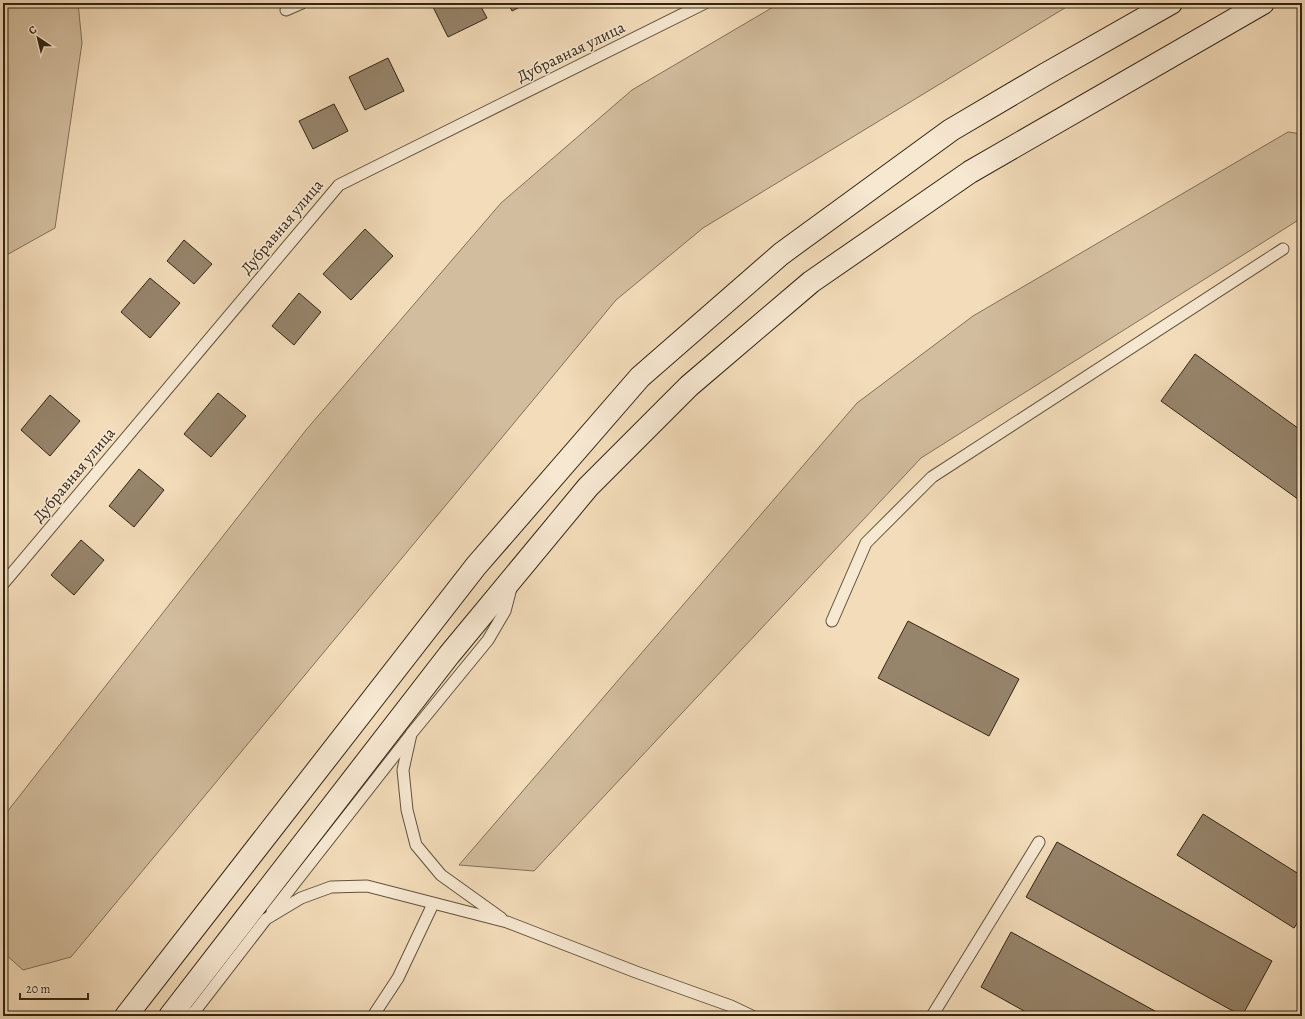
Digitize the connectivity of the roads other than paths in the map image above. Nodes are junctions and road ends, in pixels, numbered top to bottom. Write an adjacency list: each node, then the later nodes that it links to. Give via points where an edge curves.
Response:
1 (302, 3): 5 (lane)
2 (705, 3): 8 (lane, Дубравная улица, via 338,185)
3 (1171, 3): 15 (main road, via 951,130 781,254 640,377 476,566)
4 (1263, 3): 7 (main road, via 970,172 811,282 689,386 588,487)
5 (286, 10)
6 (1283, 249): 9 (lane, via 932,477 866,543)
7 (513, 577): 10 (lane, via 505,611 488,640); 16 (main road, via 448,655)
8 (3, 584)
9 (832, 621)
10 (411, 734): 13 (lane); 14 (lane, via 403,770 407,810 416,845 441,875)
11 (1039, 842): 20 (lane)
12 (433, 904): 13 (lane, via 367,886 331,887 300,898); 14 (lane); 18 (lane, via 398,978)
13 (266, 919): 17 (lane)
14 (507, 922): 19 (lane)
15 (126, 1016)
16 (170, 1016)
17 (189, 1016)
18 (373, 1016)
19 (752, 1016)
20 (932, 1016)

